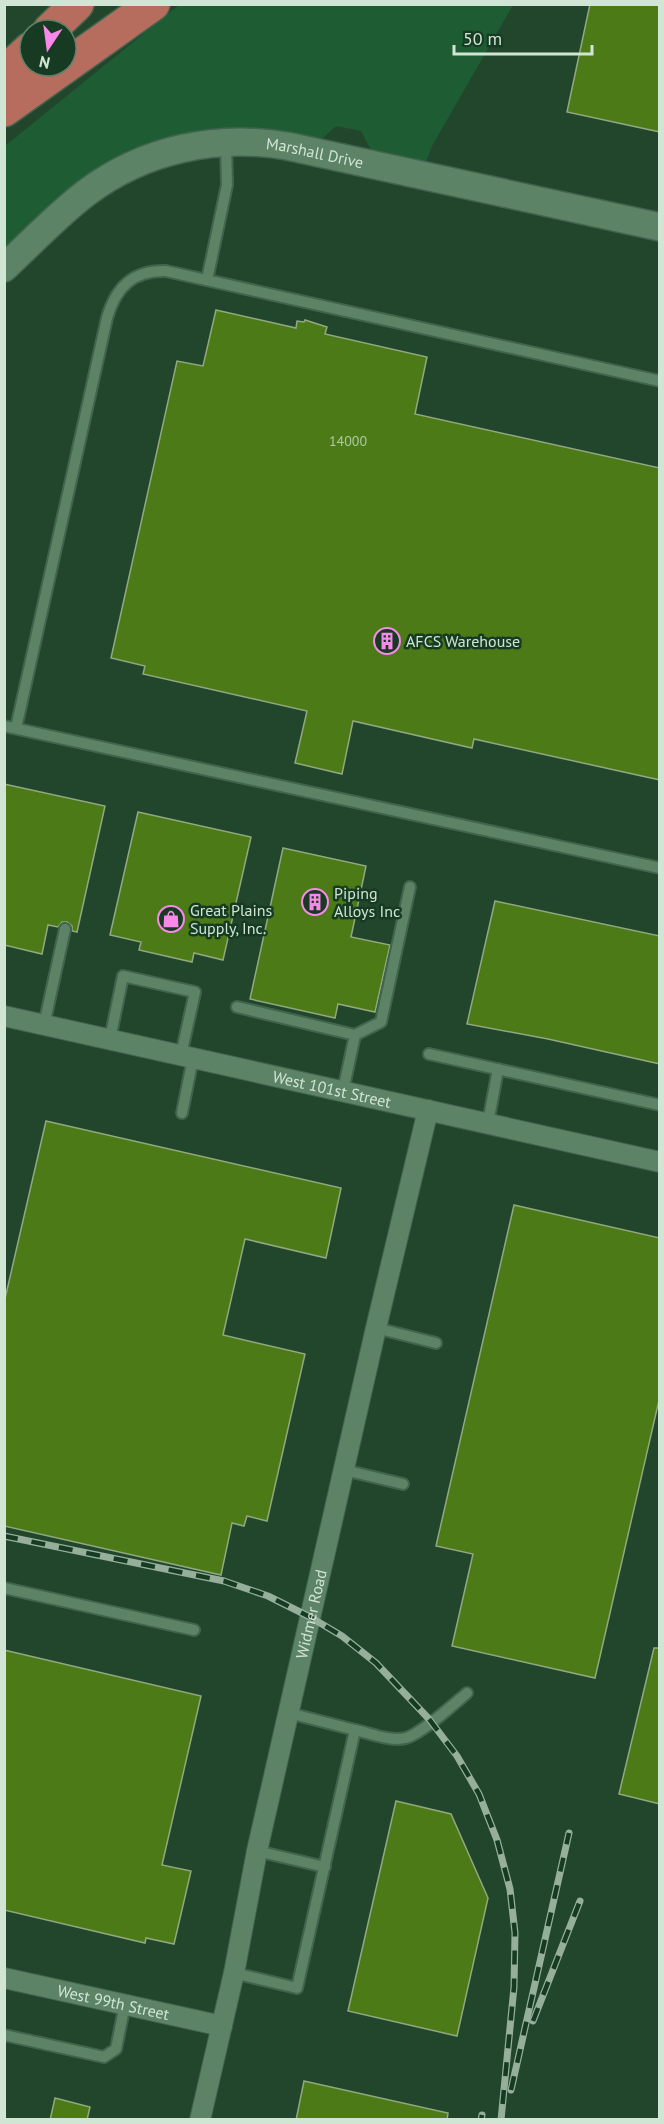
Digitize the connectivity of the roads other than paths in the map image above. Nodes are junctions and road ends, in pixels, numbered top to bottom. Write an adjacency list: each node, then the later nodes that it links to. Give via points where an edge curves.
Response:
1 (77, 4): 3 (highway)
2 (153, 4): 6 (highway)
3 (62, 18)
4 (18, 60): 5 (highway)
5 (4, 73)
6 (4, 110)
7 (226, 142): 8 (street, Marshall Drive, via 287,146); 9 (street, Marshall Drive, via 161,154 129,167 87,193); 10 (lane, via 227,185)
8 (660, 227)
9 (4, 268)
10 (207, 280): 11 (lane); 12 (lane, via 166,271 146,272 123,286 112,303)
11 (660, 381)
12 (10, 727): 13 (lane)
13 (660, 868)
14 (410, 887): 19 (lane, via 381,1022)
15 (65, 929): 18 (lane)
16 (237, 1008): 19 (lane)
17 (4, 1016): 18 (street, West 101st Street)
18 (44, 1025): 20 (street, West 101st Street)
19 (355, 1035): 24 (lane)
20 (110, 1040): 22 (street, West 101st Street); 22 (lane, via 123,976 134,978 195,992)
21 (429, 1054): 23 (lane)
22 (187, 1057): 24 (street, West 101st Street); 27 (lane)
23 (498, 1070): 25 (lane); 28 (lane)
24 (343, 1091): 26 (street, West 101st Street)
25 (660, 1105)
26 (428, 1110): 28 (street, West 101st Street); 30 (street, Widmer Road)
27 (182, 1113)
28 (488, 1123): 29 (street, West 101st Street)
29 (660, 1162)
30 (376, 1328): 31 (lane); 32 (street, Widmer Road)
31 (436, 1343)
32 (344, 1470): 33 (lane); 37 (street, Widmer Road)
33 (403, 1484)
34 (4, 1588): 35 (lane)
35 (194, 1630)
36 (467, 1693): 38 (lane, via 408,1738)
37 (289, 1713): 38 (lane); 39 (street, Widmer Road)
38 (355, 1730): 40 (lane)
39 (257, 1851): 40 (lane); 41 (street, Widmer Road)
40 (325, 1867): 41 (lane, via 297,1988)
41 (234, 1973): 44 (street, Widmer Road)
42 (4, 1978): 43 (street, West 99th Street)
43 (125, 2004): 44 (street, West 99th Street); 45 (lane, via 116,2049 104,2057)
44 (222, 2026): 46 (street, Widmer Road)
45 (4, 2035)
46 (201, 2120)

